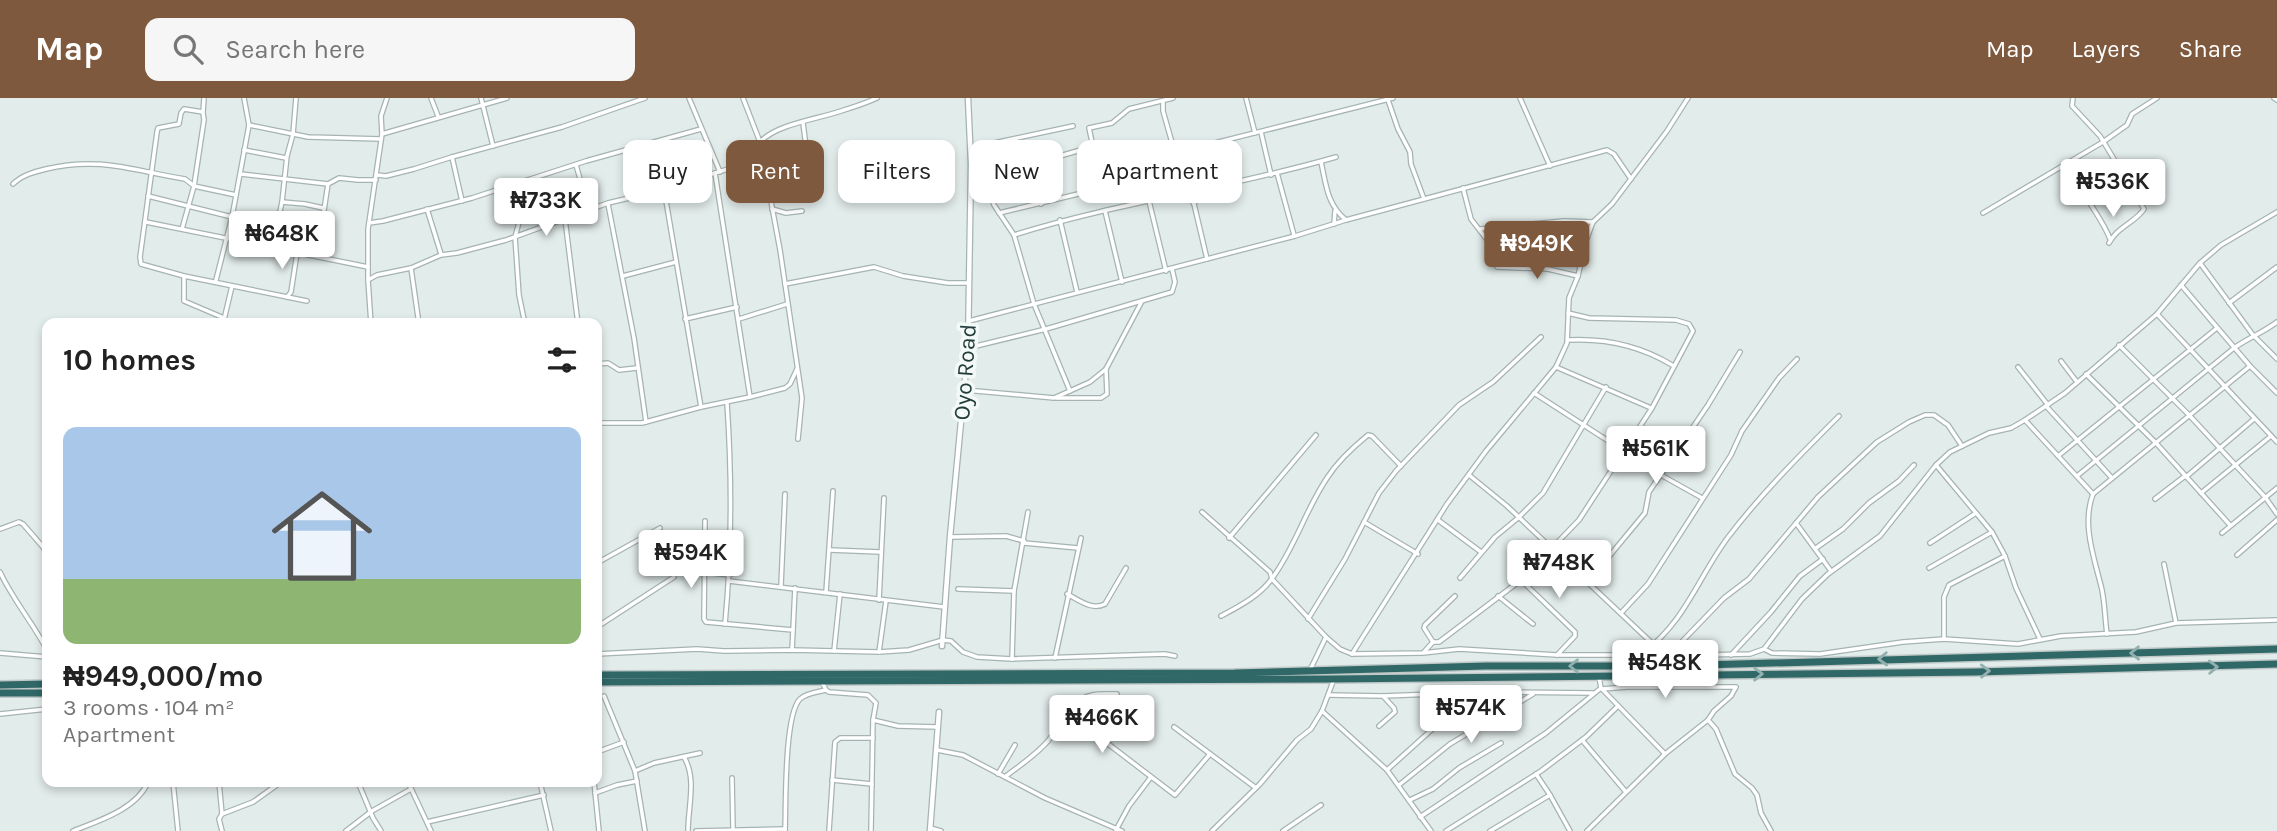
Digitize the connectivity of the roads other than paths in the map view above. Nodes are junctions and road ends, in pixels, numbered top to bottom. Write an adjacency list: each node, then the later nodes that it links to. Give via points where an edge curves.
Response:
1 (204, 98): 22 (street)
2 (244, 98): 25 (street)
3 (296, 98): 29 (street)
4 (432, 98): 23 (street)
5 (481, 98): 21 (street)
6 (507, 98): 21 (street)
7 (645, 98): 41 (street)
8 (689, 98): 27 (street)
9 (743, 98): 32 (street)
10 (877, 98): 24 (street)
11 (968, 98): 35 (street, Oyo Road)
12 (1173, 98): 20 (street)
13 (1245, 98): 30 (street)
14 (1520, 98): 48 (street)
15 (1688, 98): 58 (street)
16 (2073, 98): 40 (street, via 2073,106)
17 (2157, 98): 40 (street)
18 (1391, 99): 28 (street); 70 (street)
19 (384, 100): 31 (street)
20 (1163, 102): 37 (street, via 1129,109 1112,123 1089,128); 38 (street)
21 (483, 105): 23 (street); 41 (street)
22 (203, 112): 50 (street, via 184,109 179,124 158,128); 63 (street)
23 (438, 116): 31 (street)
24 (803, 123): 33 (street); 34 (street)
25 (250, 125): 29 (street); 42 (street)
26 (1073, 126): 36 (street)
27 (701, 129): 47 (street); 51 (street)
28 (1261, 132): 30 (street); 55 (street)
29 (293, 134): 31 (street); 45 (street)
30 (1255, 134): 39 (street)
31 (381, 136): 56 (street)
32 (759, 140)
33 (762, 140)
34 (805, 140)
35 (971, 140)
36 (1008, 140)
37 (1090, 140)
38 (1171, 140)
39 (1230, 140)
40 (2103, 142): 65 (street, via 2143,212 2110,241); 92 (street)
41 (493, 146): 43 (street)
42 (244, 150): 45 (street); 53 (street)
43 (452, 157): 56 (street); 71 (street)
44 (1336, 157): 46 (street)
45 (286, 158): 57 (street)
46 (1321, 162): 52 (street); 89 (street)
47 (576, 165): 62 (street); 86 (street)
48 (1550, 166): 58 (street, via 1607,150); 64 (street)
49 (726, 170): 51 (street)
50 (150, 171): 60 (street, via 80,163 41,170); 63 (street, via 185,179); 68 (street)
51 (717, 173): 54 (street); 137 (street)
52 (1278, 173): 55 (street); 105 (street)
53 (241, 174): 57 (street); 66 (street)
54 (712, 175)
55 (1271, 175): 59 (street)
56 (376, 177): 61 (street, via 339,178); 99 (street)
57 (285, 179): 61 (street); 72 (street)
58 (1631, 180): 98 (street)
59 (1242, 181)
60 (13, 184)
61 (328, 184): 83 (street)
62 (512, 185): 71 (street); 106 (street, via 521,215)
63 (194, 186): 66 (street); 82 (street)
64 (1463, 188): 70 (street); 103 (street, via 1471,219)
65 (2084, 192)
66 (236, 195): 93 (street)
67 (1077, 195): 80 (street)
68 (148, 196): 82 (street); 97 (street)
69 (623, 199): 73 (street)
70 (1424, 199): 96 (street)
71 (462, 201): 84 (street)
72 (282, 202): 83 (street); 100 (street)
73 (608, 203): 86 (street); 121 (street)
74 (666, 203): 113 (street)
75 (771, 203): 85 (street)
76 (971, 203): 127 (street, Oyo Road)
77 (992, 203): 91 (street)
78 (1140, 203): 88 (street)
79 (1149, 203): 119 (street)
80 (1041, 204): 91 (street)
81 (1194, 204): 112 (street)
82 (188, 206): 93 (street); 102 (street)
83 (323, 208): 111 (street)
84 (427, 209): 99 (street); 110 (street)
85 (772, 209): 87 (street); 126 (street)
86 (590, 210): 94 (street)
87 (802, 211)
88 (1105, 211): 95 (street); 125 (street)
89 (1335, 211): 96 (street); 101 (street)
90 (2277, 212): 114 (street)
91 (999, 213): 104 (street)
92 (1983, 214)
93 (232, 217): 100 (street); 107 (street)
94 (565, 219): 106 (street); 145 (street)
95 (1060, 220): 104 (street); 130 (street)
96 (1346, 220): 101 (street)
97 (146, 222): 102 (street); 120 (street, via 141,264)
98 (1593, 222): 103 (street); 122 (street)
99 (369, 223): 115 (street)
100 (276, 224): 108 (street)
101 (1334, 224): 105 (street)
102 (182, 229): 107 (street)
103 (1480, 229): 122 (street, via 1498,268)
104 (1014, 235): 136 (street)
105 (1294, 236): 112 (street)
106 (515, 237): 110 (street); 144 (street)
107 (226, 239): 108 (street); 124 (street)
108 (272, 248): 109 (street)
109 (297, 253): 111 (street); 131 (street)
110 (441, 255): 117 (street)
111 (317, 256): 115 (street)
112 (1207, 259): 118 (street)
113 (676, 262): 121 (street); 146 (street)
114 (2200, 263): 128 (street); 135 (street)
115 (368, 267): 123 (street)
116 (2277, 267): 135 (street)
117 (411, 268): 123 (street); 143 (street)
118 (1172, 269): 119 (street); 133 (street, via 1172,292)
119 (1166, 271): 125 (street)
120 (184, 276): 124 (street); 140 (street, via 184,301)
121 (623, 276): 169 (street)
122 (1578, 276): 138 (street)
123 (368, 280): 142 (street)
124 (215, 281): 129 (street)
125 (1122, 282): 130 (street)
126 (785, 284): 127 (street, via 874,267 903,276); 134 (street)
127 (970, 284): 148 (street, Oyo Road)
128 (2181, 285): 139 (street); 150 (street)
129 (232, 286): 131 (street); 141 (street)
130 (1077, 292): 136 (street)
131 (287, 297): 132 (street)
132 (307, 301)
133 (1142, 301): 151 (street); 170 (street)
134 (788, 303): 147 (street); 166 (street)
135 (2229, 303): 152 (street)
136 (1034, 304): 148 (street); 151 (street)
137 (737, 307): 146 (street); 147 (street)
138 (1568, 313): 154 (street); 164 (street, via 1689,324 1693,331)
139 (2157, 314): 155 (street); 158 (street)
140 (218, 318)
141 (225, 318)
142 (371, 318)
143 (418, 318)
144 (523, 318)
145 (577, 318)
146 (685, 319): 186 (street)
147 (739, 319): 181 (street)
148 (969, 321): 156 (street, Oyo Road)
149 (2277, 322): 152 (street)
150 (2217, 328): 157 (street); 158 (street)
151 (1046, 329): 156 (street); 178 (street)
152 (2253, 335): 157 (street); 161 (street)
153 (1541, 337): 208 (street, via 1493,382 1459,405)
154 (1568, 340): 164 (street, via 1610,341 1641,349); 167 (street)
155 (2119, 345): 172 (street); 173 (street)
156 (968, 348): 177 (street, Oyo Road)
157 (2234, 348): 165 (street); 171 (street)
158 (2190, 351): 171 (street); 173 (street)
159 (1740, 352): 212 (street)
160 (1797, 359): 222 (street, via 1742,431)
161 (2277, 359)
162 (2062, 361): 174 (street)
163 (602, 364): 169 (street, via 619,370)
164 (1673, 365): 188 (street)
165 (2250, 366): 176 (street); 180 (street)
166 (797, 367): 181 (street, via 790,384); 199 (street, via 802,398)
167 (1556, 367): 175 (street); 179 (street)
168 (2018, 367): 185 (street)
169 (637, 368): 193 (street)
170 (1106, 369): 178 (street); 182 (street, via 1107,394 1101,398)
171 (2209, 369): 176 (street); 183 (street)
172 (2087, 374): 174 (street); 187 (street)
173 (2155, 380): 183 (street); 187 (street)
174 (2077, 382): 185 (street)
175 (1606, 387): 188 (street); 195 (street)
176 (2225, 388): 190 (street); 191 (street)
177 (965, 390): 182 (street); 240 (street, Oyo Road)
178 (1070, 391): 182 (street)
179 (1534, 393): 195 (street); 211 (street)
180 (2277, 393)
181 (750, 397): 184 (street)
182 (1054, 398)
183 (2173, 398): 190 (street); 196 (street)
184 (727, 403): 186 (street); 247 (street)
185 (2047, 406): 192 (street); 200 (street)
186 (701, 407): 193 (street)
187 (2121, 407): 196 (street); 200 (street)
188 (1652, 408): 204 (street)
189 (1839, 416): 300 (street, via 1764,492 1716,555 1680,617)
190 (2190, 416): 201 (street); 203 (street)
191 (2255, 419): 198 (street); 203 (street)
192 (2025, 421): 202 (street); 205 (street)
193 (646, 422): 194 (street)
194 (602, 423)
195 (1583, 425): 204 (street); 229 (street, via 1543,493)
196 (2139, 425): 201 (street); 206 (street)
197 (1316, 435): 242 (street)
198 (2275, 438): 210 (street)
199 (798, 439)
200 (2079, 442): 205 (street); 206 (street)
201 (2156, 443): 214 (street); 215 (street)
202 (1962, 446): 209 (street); 234 (street, via 1934,415 1909,422 1877,442)
203 (2221, 449): 210 (street); 214 (street)
204 (1624, 451): 212 (street); 251 (street, via 1579,520)
205 (2058, 456): 213 (street)
206 (2096, 460): 213 (street); 215 (street)
207 (1914, 465): 249 (street)
208 (1401, 466): 233 (street, via 1378,493); 268 (street, via 1372,436 1363,439 1325,480)
209 (1936, 466): 227 (street); 262 (street, via 1880,536)
210 (2236, 466): 218 (street); 223 (street)
211 (1469, 475): 229 (street); 230 (street)
212 (1661, 475): 222 (street); 271 (street, via 1649,492 1645,513)
213 (2077, 476): 220 (street)
214 (2186, 476): 218 (street); 224 (street)
215 (2112, 478): 220 (street)
216 (2277, 488): 223 (street)
217 (833, 491): 250 (street)
218 (2201, 493): 235 (street)
219 (785, 494): 272 (street)
220 (2093, 494): 293 (street, via 2088,520)
221 (884, 498): 252 (street)
222 (1702, 498): 284 (street, via 1648,584)
223 (2265, 498): 228 (street); 235 (street)
224 (2155, 499)
225 (1202, 512): 242 (street)
226 (1028, 513): 243 (street)
227 (1976, 513): 238 (street); 244 (street)
228 (2277, 514)
229 (1518, 517): 251 (street); 253 (street)
230 (1438, 520): 253 (street); 254 (street)
231 (2277, 520): 255 (street)
232 (705, 521): 246 (street)
233 (1364, 522): 254 (street); 286 (street)
234 (1796, 523): 249 (street); 315 (street, via 1749,579 1724,598)
235 (2230, 525): 239 (street)
236 (660, 528): 258 (street)
237 (0, 529): 245 (street, via 19,522)
238 (1992, 532): 256 (street); 261 (street)
239 (2222, 533)
240 (950, 537): 243 (street, via 1006,536); 283 (street, Oyo Road)
241 (1081, 538): 248 (street)
242 (1229, 538): 268 (street, via 1270,572)
243 (1024, 542): 248 (street); 275 (street)
244 (1930, 543)
245 (42, 545)
246 (705, 547): 247 (street); 264 (street)
247 (731, 548): 265 (street)
248 (1078, 548): 278 (street)
249 (1816, 548): 257 (street)
250 (830, 550): 252 (street); 276 (street)
251 (1552, 550): 269 (street); 271 (street)
252 (880, 552): 281 (street)
253 (1481, 552): 267 (street)
254 (1418, 554): 310 (street)
255 (2237, 555)
256 (2005, 556): 295 (street, via 1949,585 1944,597); 296 (street)
257 (1823, 559): 262 (street); 311 (street, via 1800,576)
258 (602, 560)
259 (2164, 564): 288 (street)
260 (1126, 568): 278 (street, via 1100,607)
261 (1929, 568)
262 (1831, 571): 302 (street, via 1802,599)
263 (0, 572): 297 (street)
264 (704, 572): 265 (street); 290 (street, via 704,619)
265 (730, 575): 270 (street)
266 (674, 577): 289 (street)
267 (1460, 578)
268 (1272, 579): 285 (street); 286 (street)
269 (1521, 580): 280 (street); 312 (street, via 1575,632)
270 (729, 581): 272 (street); 290 (street)
271 (1587, 583): 284 (street)
272 (781, 587): 273 (street)
273 (795, 588): 276 (street); 292 (street)
274 (958, 589): 275 (street)
275 (1014, 591): 318 (street)
276 (826, 592): 277 (street)
277 (840, 594): 281 (street); 304 (street)
278 (1067, 594): 317 (street)
279 (1455, 596): 298 (street, via 1424,628)
280 (1498, 596): 291 (street); 298 (street)
281 (879, 600): 282 (street)
282 (886, 601): 283 (street); 305 (street)
283 (944, 607): 299 (street, Oyo Road)
284 (1621, 614): 300 (street)
285 (1222, 616)
286 (1308, 619): 294 (street)
287 (2277, 620): 288 (street)
288 (2176, 623): 293 (street)
289 (602, 624)
290 (726, 624): 292 (street)
291 (1532, 624)
292 (793, 630): 301 (street)
293 (2107, 634): 296 (street)
294 (1326, 637): 310 (street); 321 (street)
295 (1944, 639): 296 (street, via 2018,644); 302 (street, via 1820,654)
296 (2040, 639)
297 (42, 640)
298 (1433, 642): 307 (street)
299 (942, 643): 305 (street); 318 (street, via 951,641 977,657)
300 (1654, 645): 308 (street)
301 (792, 649): 304 (street); 309 (street)
302 (1764, 649): 311 (street)
303 (2277, 649): 320 (highway, one-way to 320)
304 (834, 652): 305 (street)
305 (879, 652)
306 (0, 653): 316 (street)
307 (1423, 653): 310 (street); 312 (street, via 1459,649)
308 (1643, 653): 313 (street); 315 (street)
309 (602, 654)
310 (1352, 654)
311 (1731, 654): 315 (street)
312 (1557, 655): 313 (street)
313 (1636, 655): 320 (street)
314 (1175, 656): 317 (street)
315 (1669, 656)
316 (42, 657)
317 (1055, 658): 318 (street)
318 (1012, 659)
319 (2277, 664): 322 (highway, one-way to 319)
320 (1631, 666): 321 (highway, one-way to 321)
321 (1309, 671): 324 (highway)
322 (1599, 675): 325 (highway); 330 (street)
323 (602, 676): 324 (highway)
324 (1235, 676): 325 (highway); 326 (highway)
325 (1334, 679): 338 (street)
326 (821, 680): 327 (highway); 331 (street)
327 (602, 682)
328 (42, 684): 329 (highway)
329 (0, 685)
330 (1601, 689): 336 (street); 341 (street); 348 (street, via 1736,687)
331 (826, 690): 347 (street, via 868,695 876,703); 394 (street, via 800,699 793,712)
332 (1487, 692): 335 (street); 340 (street); 363 (street, via 1438,724)
333 (0, 693): 334 (highway)
334 (42, 693)
335 (1534, 693): 336 (street); 373 (street, via 1450,744)
336 (1593, 693): 391 (street, via 1546,733)
337 (1117, 694): 343 (street, via 1088,696)
338 (1329, 695): 340 (street); 344 (street)
339 (604, 696): 354 (street)
340 (1383, 696): 349 (street, via 1395,712)
341 (1618, 706): 353 (street); 361 (street)
342 (42, 709): 346 (street)
343 (1072, 710): 367 (street); 369 (street, via 1049,740)
344 (1322, 711): 363 (street); 381 (street)
345 (939, 712): 350 (street)
346 (0, 713)
347 (873, 720): 350 (street); 352 (street)
348 (1708, 720): 361 (street); 418 (street, via 1735,774 1757,795)
349 (1379, 726)
350 (938, 727): 358 (street)
351 (1174, 727): 360 (street)
352 (873, 738): 370 (street, via 836,740); 372 (street)
353 (1583, 740): 366 (street); 383 (street)
354 (624, 742): 357 (street); 364 (street)
355 (1501, 743): 387 (street)
356 (1015, 745): 365 (street)
357 (602, 750)
358 (937, 750): 365 (street, via 963,755); 395 (street)
359 (700, 753): 362 (street)
360 (1210, 754): 367 (street, via 1178,794); 381 (street)
361 (1665, 754): 383 (street)
362 (684, 757): 364 (street); 406 (street, via 691,790)
363 (1387, 770): 373 (street)
364 (635, 771): 371 (street)
365 (999, 774): 369 (street)
366 (1535, 774): 385 (street); 414 (street)
367 (1151, 777): 396 (street)
368 (732, 778): 393 (street)
369 (1005, 778): 396 (street)
370 (832, 780): 372 (street); 408 (street)
371 (638, 781): 384 (street); 405 (street)
372 (873, 784): 409 (street)
373 (1399, 785): 387 (street)
374 (146, 787): 397 (street, via 121,811)
375 (174, 787): 398 (street)
376 (219, 787): 390 (street)
377 (274, 787): 390 (street, via 253,802)
378 (360, 787): 389 (street)
379 (541, 787): 386 (street)
380 (594, 787): 384 (street)
381 (1256, 788): 411 (street)
382 (411, 789): 389 (street); 392 (street)
383 (1627, 792): 417 (street)
384 (595, 793): 404 (street)
385 (1550, 795): 415 (street); 416 (street)
386 (544, 796): 392 (street); 403 (street)
387 (1410, 800): 391 (street)
388 (1321, 805): 412 (street)
389 (372, 811): 400 (street); 401 (street)
390 (222, 814): 399 (street)
391 (1420, 817): 413 (street)
392 (427, 822): 402 (street)
393 (733, 830): 394 (street); 407 (street)
394 (785, 830)
395 (930, 830): 410 (street)
396 (1118, 830)
397 (73, 831)
398 (178, 831)
399 (222, 831)
400 (346, 831)
401 (382, 831)
402 (431, 831)
403 (551, 831)
404 (599, 831)
405 (645, 831)
406 (688, 831)
407 (696, 831)
408 (829, 831)
409 (871, 831)
410 (941, 831)
411 (1212, 831)
412 (1283, 831)
413 (1431, 831)
414 (1446, 831)
415 (1490, 831)
416 (1570, 831)
417 (1587, 831)
418 (1771, 831)

